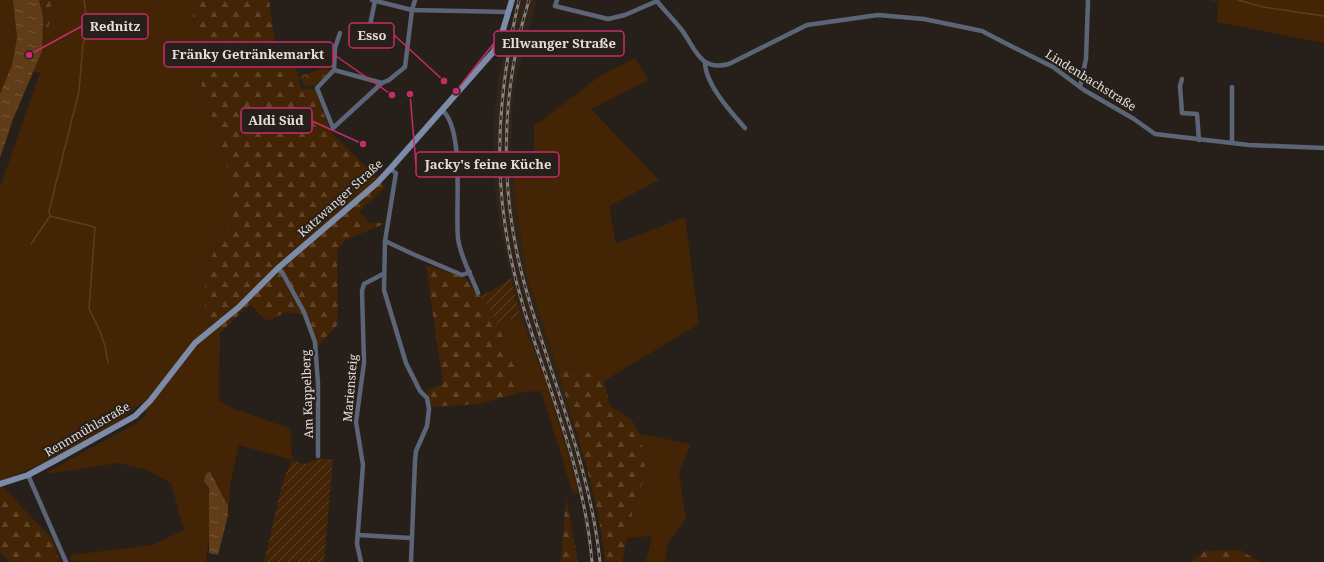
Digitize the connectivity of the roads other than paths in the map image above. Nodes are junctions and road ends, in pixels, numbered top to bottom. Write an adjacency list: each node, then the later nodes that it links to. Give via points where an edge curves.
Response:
1 (374, 0): 7 (street); 9 (street)
2 (415, 0): 7 (street)
3 (512, 0): 8 (main road, Katzwanger Straße)
4 (557, 0): 6 (street, via 555,6 608,19 625,15)
5 (1088, 0): 15 (street, via 1086,59)
6 (657, 1): 11 (street)
7 (412, 10): 8 (street); 14 (street, via 405,67)
8 (508, 12): 17 (main road, Katzwanger Straße, via 494,51)
9 (370, 25)
10 (340, 33): 12 (street, via 335,48)
11 (705, 62): 15 (street, Lindenbachstraße, via 720,66 729,64 806,25 855,17 899,16 982,31 1053,67); 18 (street, via 714,88)
12 (334, 70): 14 (street); 14 (street, via 317,88 333,128)
13 (1182, 79): 19 (street, via 1182,113 1197,114)
14 (382, 83)
15 (1080, 87): 19 (street, Lindenbachstraße, via 1156,134)
16 (1232, 87): 20 (street)
17 (442, 110): 22 (main road, Katzwanger Straße); 25 (street, via 454,128 458,239)
18 (745, 128)
19 (1199, 140): 20 (street, Lindenbachstraße)
20 (1232, 143): 21 (street, Lindenbachstraße)
21 (1324, 148)
22 (390, 169): 23 (street, via 396,173 396,181); 24 (main road, Katzwanger Straße)
23 (385, 241): 25 (street, via 462,275); 26 (street)
24 (277, 269): 28 (main road, Katzwanger Straße, via 239,307 205,333); 29 (street, Am Kappelberg, via 282,272 304,312 315,342)
25 (470, 272): 27 (street)
26 (383, 274): 32 (street, Mariensteig, via 364,284 362,291 364,363 356,422 364,465); 33 (street, via 388,307 406,364 426,398 429,409 427,426 414,461)
27 (478, 293)
28 (185, 355): 30 (main road, Rennmühlstraße, via 150,401 135,416)
29 (318, 456)
30 (28, 475): 31 (main road, Rennmühlstraße); 34 (street)
31 (0, 484)
32 (358, 535): 33 (street); 35 (street, Mariensteig)
33 (411, 538): 36 (street)
34 (66, 562)
35 (361, 562)
36 (411, 562)

